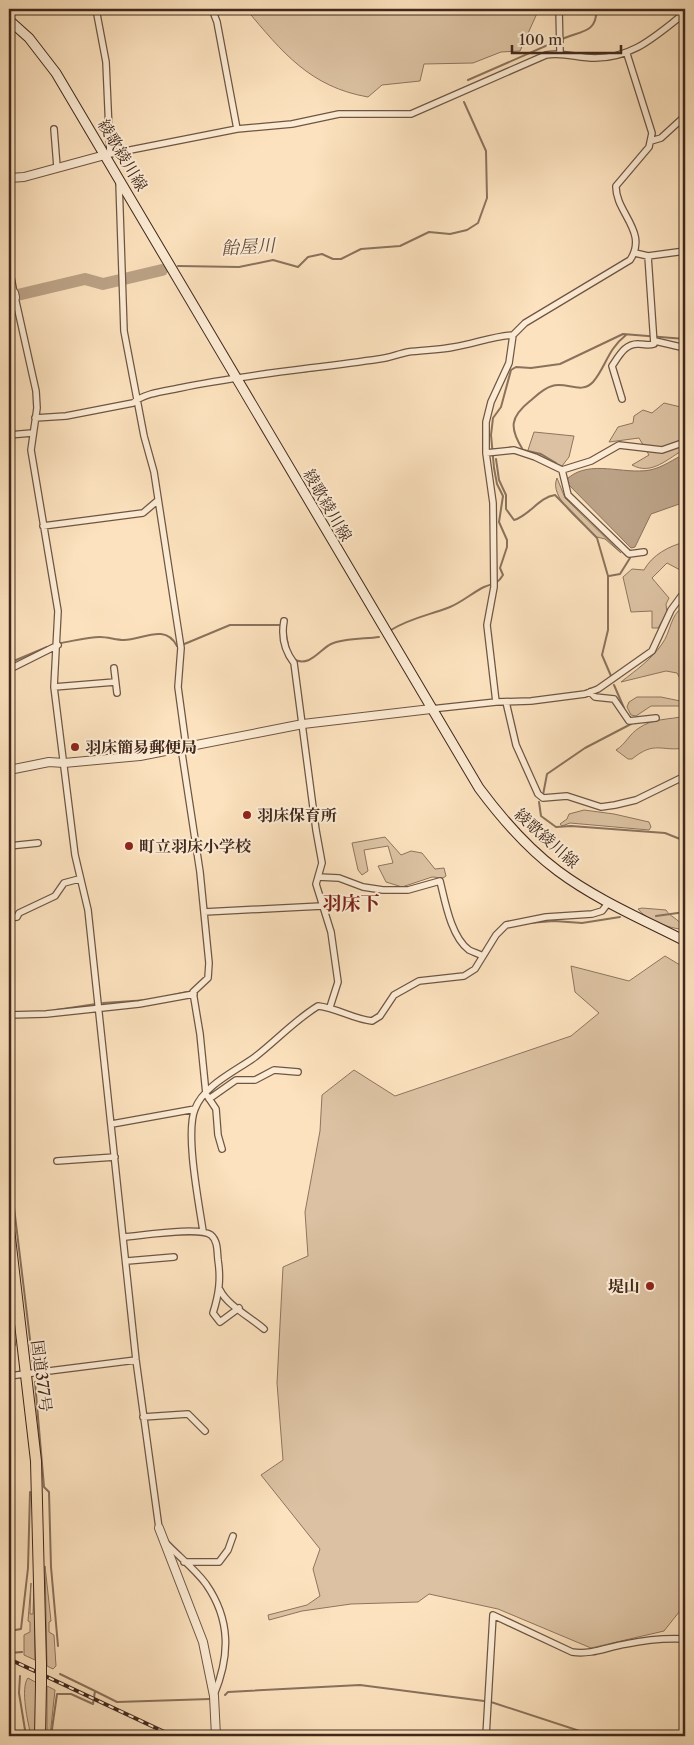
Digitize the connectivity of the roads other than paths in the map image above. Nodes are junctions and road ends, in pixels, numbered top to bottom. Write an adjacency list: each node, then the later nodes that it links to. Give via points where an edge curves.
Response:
1 (96, 9): 12 (street, via 106,62)
2 (212, 9): 10 (street)
3 (559, 9): 6 (street)
4 (685, 13): 7 (street)
5 (9, 20): 12 (main road, 綾歌綾川線, via 29,38 56,73)
6 (560, 52): 7 (street, via 596,58); 10 (street, via 411,114 339,114 292,124)
7 (627, 54): 11 (street, via 650,125)
8 (685, 116): 11 (street, via 661,138)
9 (54, 129): 13 (street)
10 (237, 129): 12 (street)
11 (651, 142): 17 (street, via 616,186 632,227 637,246)
12 (108, 154): 13 (street); 15 (main road, 綾歌綾川線)
13 (57, 167): 14 (street)
14 (9, 178)
15 (119, 178): 23 (main road, 綾歌綾川線); 24 (street, via 124,331)
16 (685, 251): 18 (street)
17 (635, 253): 18 (street); 20 (street, via 630,260 525,323)
18 (648, 256): 21 (street)
19 (9, 267): 26 (street, via 36,391)
20 (513, 335): 23 (street, via 330,367); 30 (street, via 509,363 486,422)
21 (655, 338): 22 (street); 25 (street, via 654,344 630,345 622,350 612,366)
22 (685, 348)
23 (236, 377): 24 (street); 46 (main road, 綾歌綾川線)
24 (136, 399): 26 (street, via 133,403 66,416); 32 (street, via 154,472)
25 (622, 399)
26 (35, 418): 27 (street)
27 (32, 433): 28 (street); 33 (street, via 32,466)
28 (9, 435)
29 (685, 442): 31 (street, via 662,450 619,445)
30 (490, 452): 31 (street, via 514,450); 44 (street, via 494,585 487,625)
31 (562, 470): 34 (street, via 568,495 629,554)
32 (157, 501): 33 (street, via 143,513); 49 (street, via 181,648 178,687)
33 (43, 526): 37 (street, via 58,611)
34 (644, 552)
35 (685, 591): 42 (street, via 652,650 607,684)
36 (283, 624): 48 (street, via 281,634 294,663)
37 (58, 645): 38 (street); 41 (street)
38 (9, 667)
39 (114, 668): 40 (street)
40 (115, 682): 41 (street); 43 (street)
41 (54, 687): 50 (street)
42 (590, 692): 45 (street); 47 (street, via 595,697 614,699 630,721)
43 (117, 693)
44 (496, 702): 45 (street); 46 (street)
45 (506, 702): 52 (street, via 516,745 538,794 543,798 567,796 601,806 615,805 636,800)
46 (431, 709): 48 (street); 57 (main road, 綾歌綾川線, via 480,788 515,833 557,870)
47 (656, 718)
48 (303, 724): 49 (street); 55 (street, via 321,850)
49 (184, 746): 50 (street, via 140,756); 59 (street)
50 (64, 763): 51 (street, via 49,762); 56 (street)
51 (9, 770)
52 (685, 776)
53 (38, 843): 54 (street)
54 (9, 846)
55 (318, 877): 58 (street, via 316,884); 62 (street, via 339,878 383,890 408,890 440,881 459,937 468,949)
56 (79, 879): 60 (street, via 64,883 54,896 17,917); 64 (street, via 88,910)
57 (609, 902): 61 (main road, 綾歌綾川線); 62 (street, via 602,911 592,914 546,917 506,925)
58 (322, 906): 59 (street); 65 (street, via 331,932 338,982)
59 (204, 912): 63 (street, via 208,978)
60 (9, 918)
61 (685, 941)
62 (484, 956): 65 (street, via 475,969 464,976 420,981 407,987 394,995 380,1016 372,1021)
63 (194, 994): 64 (street); 68 (street)
64 (100, 1007): 66 (street); 70 (street)
65 (330, 1007): 68 (street, via 318,1006 307,1013)
66 (9, 1015)
67 (298, 1072): 68 (street, via 274,1070 255,1080 236,1080)
68 (208, 1097): 69 (street); 71 (street, via 216,1109)
69 (195, 1109): 70 (street); 74 (street, via 190,1140)
70 (112, 1124): 72 (street)
71 (222, 1149)
72 (115, 1157): 73 (street); 76 (street)
73 (57, 1161)
74 (203, 1231): 76 (street); 80 (street, via 212,1235 218,1245)
75 (9, 1235): 78 (highway, 国道377号)
76 (123, 1237): 79 (street)
77 (174, 1257): 79 (street)
78 (10, 1258): 84 (highway, 国道377号)
79 (127, 1260): 83 (street)
80 (220, 1290): 81 (street, via 225,1300); 81 (street, via 213,1313 220,1322)
81 (239, 1308): 82 (street)
82 (264, 1329)
83 (136, 1360): 84 (street); 86 (street)
84 (27, 1374): 85 (street); 94 (highway, 国道377号, bridge, via 39,1496)
85 (9, 1376)
86 (143, 1417): 87 (street, via 188,1414); 88 (street)
87 (205, 1431)
88 (159, 1528): 90 (street)
89 (233, 1536): 91 (street, via 219,1562)
90 (161, 1537): 91 (street); 93 (street, via 203,1642)
91 (184, 1562): 93 (street, via 205,1583 218,1605 226,1629 223,1673)
92 (685, 1639): 96 (street, via 650,1640 589,1654 580,1653 493,1615)
93 (214, 1696): 95 (street)
94 (40, 1736)
95 (216, 1736)
96 (486, 1736)

